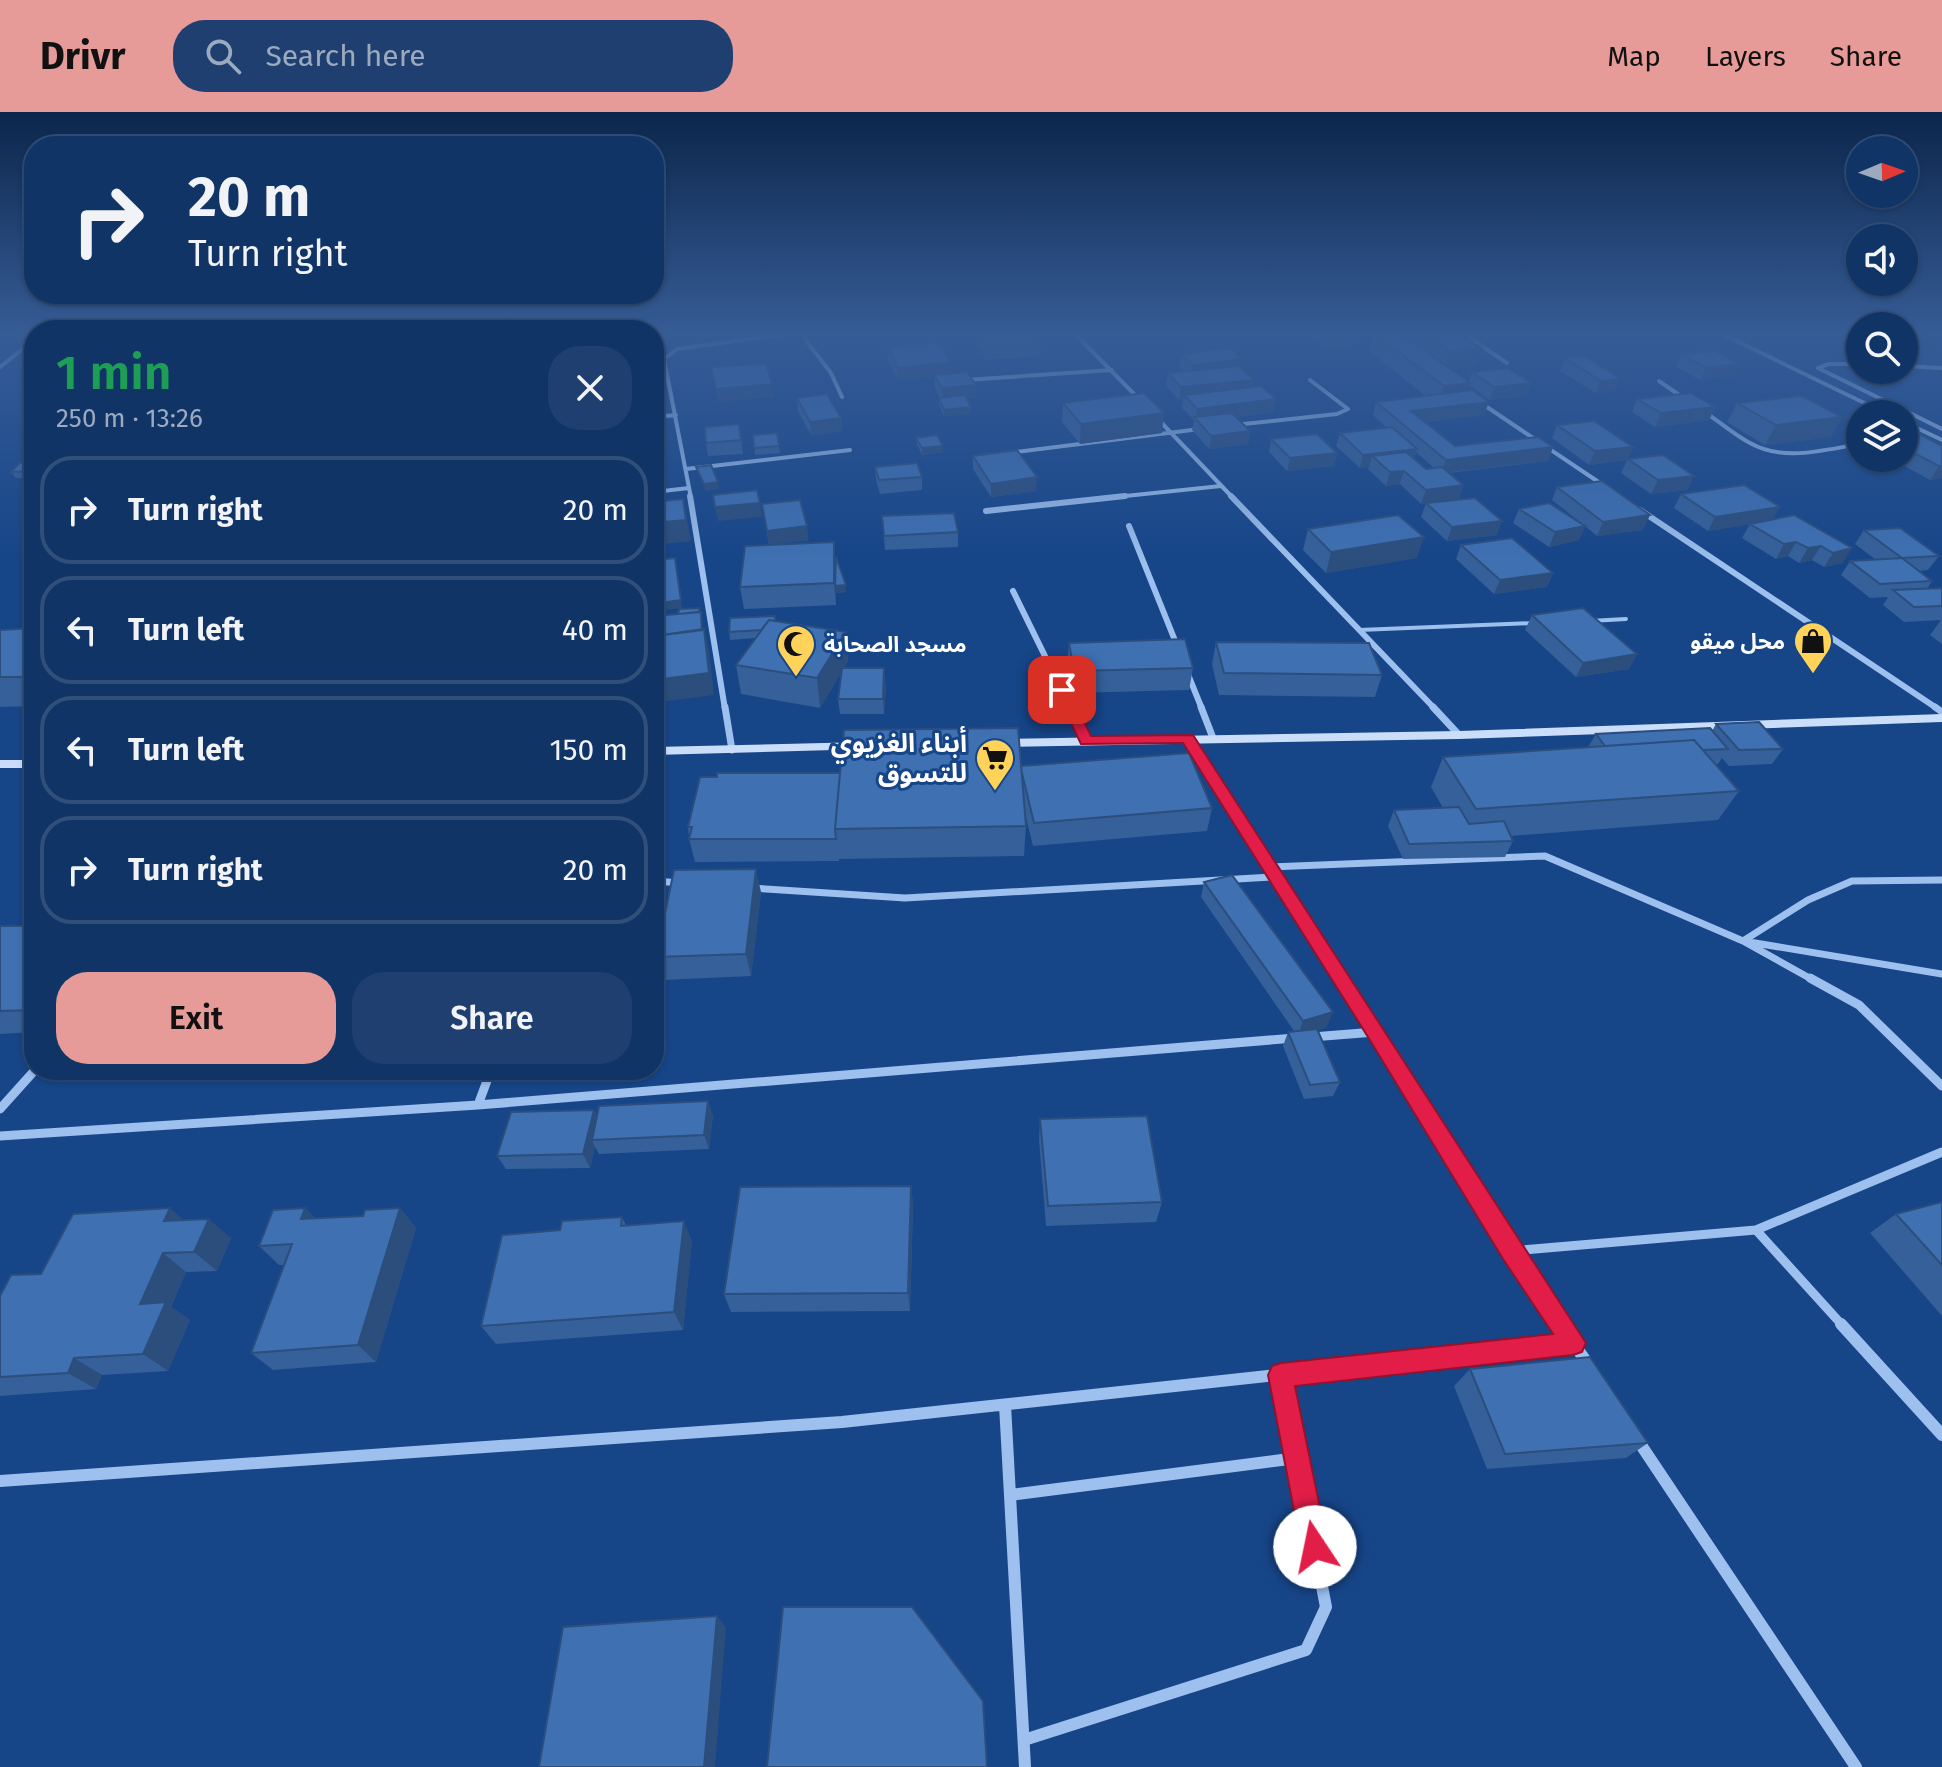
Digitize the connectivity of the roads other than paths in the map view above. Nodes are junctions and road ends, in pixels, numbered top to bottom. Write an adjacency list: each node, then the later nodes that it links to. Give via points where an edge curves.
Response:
1 (675, 409): 7 (street)
2 (1149, 409): 13 (street)
3 (1347, 409): 9 (street)
4 (1490, 409): 21 (street)
5 (1702, 409): 15 (street, via 1763,449 1789,453)
6 (1902, 409): 12 (street)
7 (676, 415): 8 (street); 18 (street)
8 (664, 416)
9 (1226, 426)
10 (1212, 427): 13 (street)
11 (1918, 429): 14 (street)
12 (1942, 429)
13 (1171, 433): 17 (street); 19 (street)
14 (1942, 440)
15 (1846, 446)
16 (850, 450): 18 (street)
17 (1001, 454)
18 (686, 469): 20 (street)
19 (1221, 486): 24 (street); 30 (street)
20 (689, 488): 22 (street); 41 (street)
21 (1610, 490)
22 (664, 491)
23 (1636, 508): 33 (street)
24 (986, 511)
25 (1129, 526): 31 (street)
26 (1013, 591): 38 (street)
27 (1626, 619): 28 (lane)
28 (1579, 621)
29 (1548, 622): 30 (lane)
30 (1359, 630): 35 (street)
31 (1180, 653)
32 (1185, 667): 37 (street)
33 (1942, 712)
34 (1942, 718): 35 (main road)
35 (1459, 735): 37 (main road)
36 (1187, 738): 37 (main road); 38 (main road); 45 (street)
37 (1213, 738)
38 (1086, 740): 39 (main road)
39 (979, 743)
40 (886, 746): 41 (main road)
41 (732, 750): 42 (main road)
42 (664, 751)
43 (0, 764): 44 (main road)
44 (24, 764)
45 (1271, 872): 49 (street, via 905,898); 50 (street, via 1545,856); 52 (street)
46 (1942, 880): 50 (street, via 1852,881 1808,900)
47 (664, 882): 48 (street)
48 (685, 883)
49 (748, 887)
50 (1743, 941): 51 (street); 55 (street, via 1859,1005)
51 (1942, 974)
52 (1375, 1032): 56 (street); 61 (street)
53 (26, 1080): 57 (street)
54 (487, 1080): 56 (street)
55 (1942, 1086)
56 (478, 1105): 58 (street)
57 (0, 1109)
58 (0, 1136)
59 (1942, 1152): 60 (street)
60 (1756, 1230): 61 (street); 67 (street)
61 (1511, 1251): 62 (street)
62 (1573, 1343): 63 (street); 64 (street)
63 (1281, 1375): 65 (street); 68 (street)
64 (1600, 1383)
65 (1005, 1405): 69 (street, via 842,1422); 70 (street)
66 (1626, 1423): 73 (street)
67 (1942, 1435)
68 (1297, 1458): 70 (street); 71 (street, via 1326,1607 1306,1650)
69 (0, 1481)
70 (1010, 1495): 71 (street)
71 (1024, 1740): 72 (street)
72 (1025, 1767)
73 (1856, 1767)

